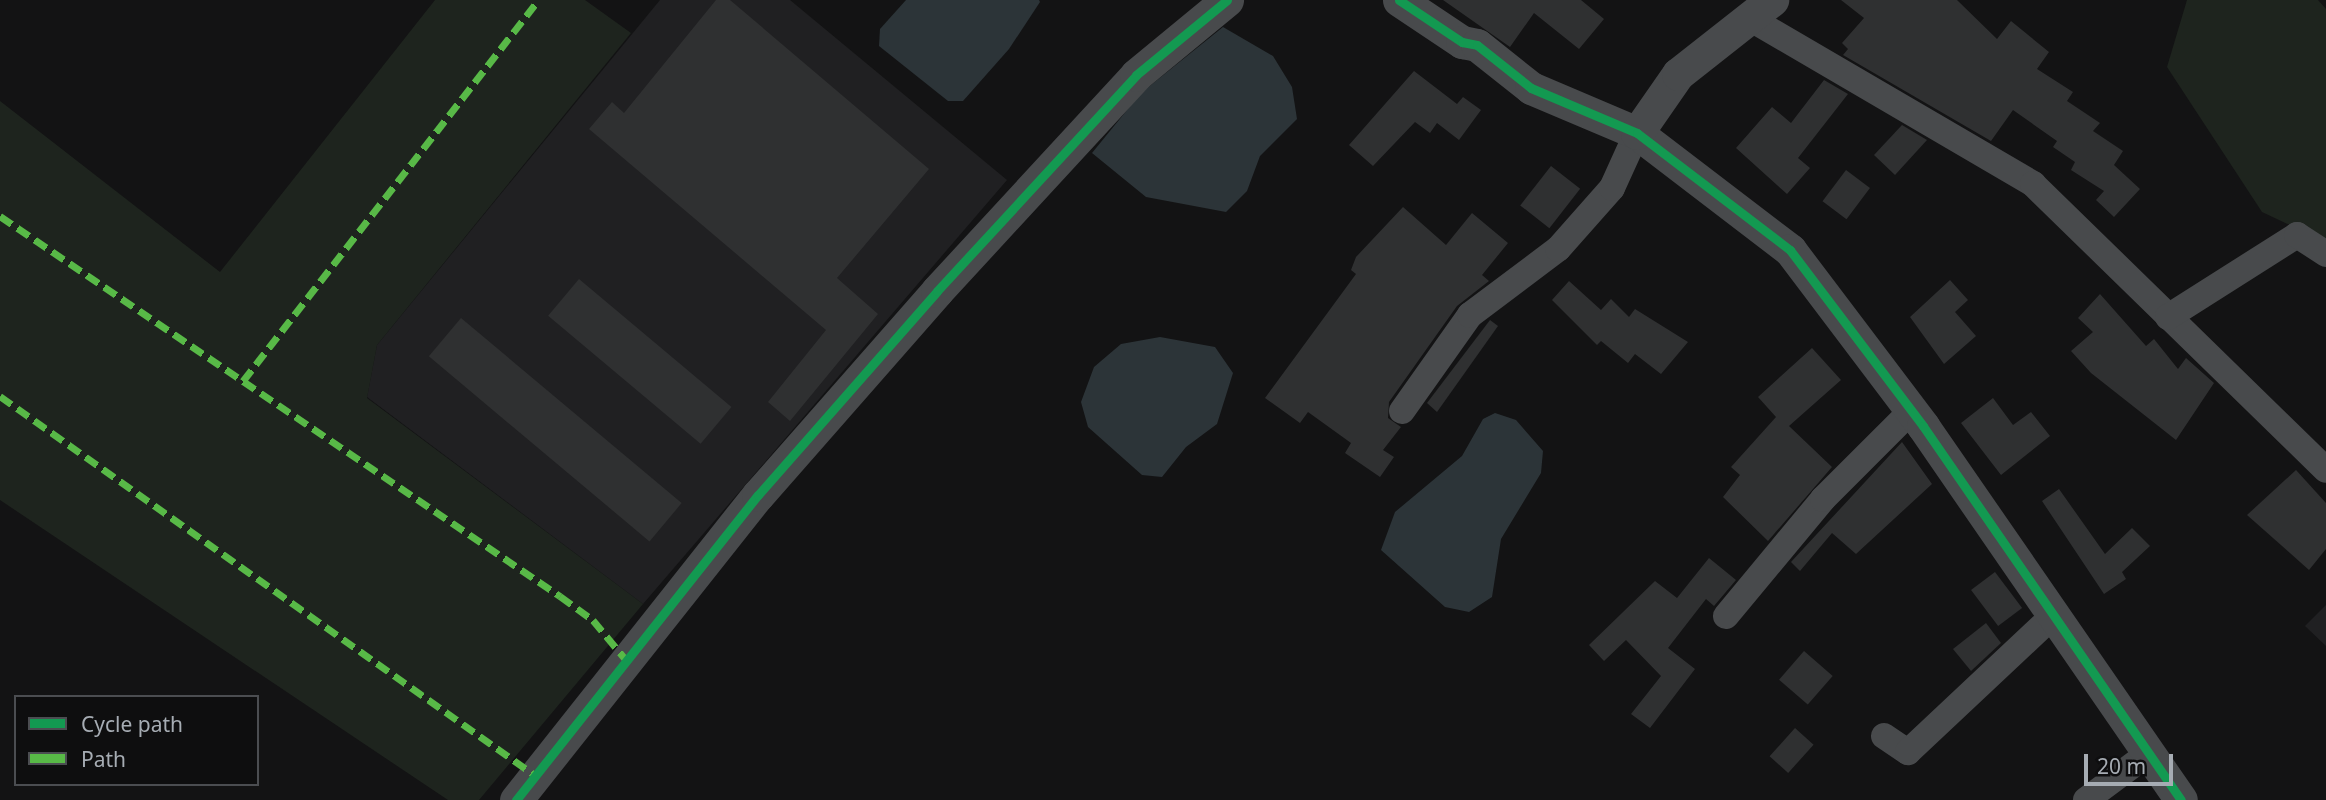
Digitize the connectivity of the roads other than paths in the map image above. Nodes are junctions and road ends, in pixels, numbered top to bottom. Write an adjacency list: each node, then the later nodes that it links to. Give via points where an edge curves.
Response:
1 (1227, 0): 14 (street, via 1136,75 928,302 758,495)
2 (1399, 0): 4 (street, via 1462,42 1477,45 1531,88)
3 (1761, 10): 4 (street, via 1678,74); 6 (street, via 1854,84 2033,184)
4 (1637, 133): 7 (street, via 1612,188 1558,249 1470,315); 8 (street, via 1790,250)
5 (2326, 254): 6 (street, via 2297,235)
6 (2168, 317): 9 (street)
7 (1402, 411)
8 (1911, 411): 10 (street); 11 (street, via 1823,499)
9 (2326, 470)
10 (2054, 615): 12 (street, via 1908,752); 13 (street)
11 (1726, 616)
12 (1884, 736)
13 (2149, 753): 15 (street); 16 (street)
14 (516, 800)
15 (2086, 800)
16 (2181, 800)

